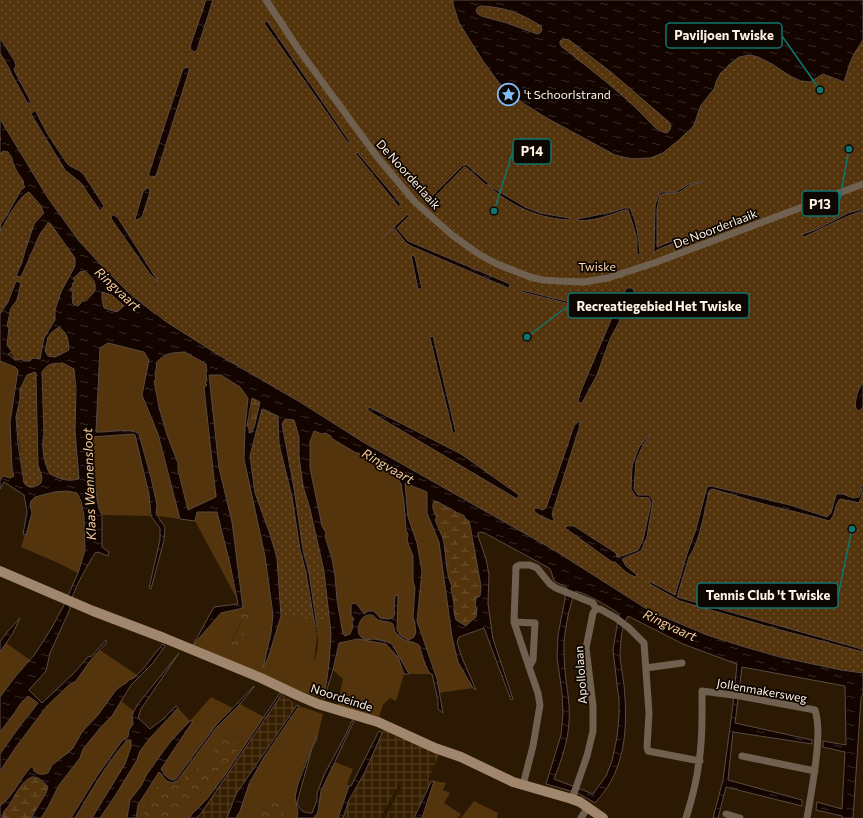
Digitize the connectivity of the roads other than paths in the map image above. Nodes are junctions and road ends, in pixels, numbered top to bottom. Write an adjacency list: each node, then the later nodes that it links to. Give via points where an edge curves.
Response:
1 (266, 0): 2 (street, De Noorderlaaik, via 378,158 415,202 452,235 480,255 530,277 584,282 608,278 654,264)
2 (863, 184)
3 (0, 571): 12 (street, Noordeinde, via 318,704 378,722)
4 (596, 609): 5 (street, via 594,603 550,584 537,568 520,565 516,567); 8 (street, via 616,618 644,643); 13 (street, Apollolaan, via 586,648 593,706 593,731)
5 (514, 622): 7 (street); 7 (street, via 535,623 533,660)
6 (682, 663): 8 (street)
7 (529, 667): 12 (street, via 540,705)
8 (646, 668): 10 (street, via 648,751)
9 (742, 756): 11 (street)
10 (700, 761): 11 (street, Jollenmakersweg, via 702,690 815,710 818,737); 18 (street, Jollenmakersweg)
11 (815, 771): 20 (street, Jollenmakersweg)
12 (523, 785): 13 (street, Noordeinde)
13 (574, 793): 14 (street, Noordeinde, via 580,802)
14 (588, 807): 16 (street); 17 (street, Noordeinde)
15 (726, 814): 19 (street)
16 (581, 818)
17 (603, 818)
18 (686, 818)
19 (740, 818)
20 (807, 818)

